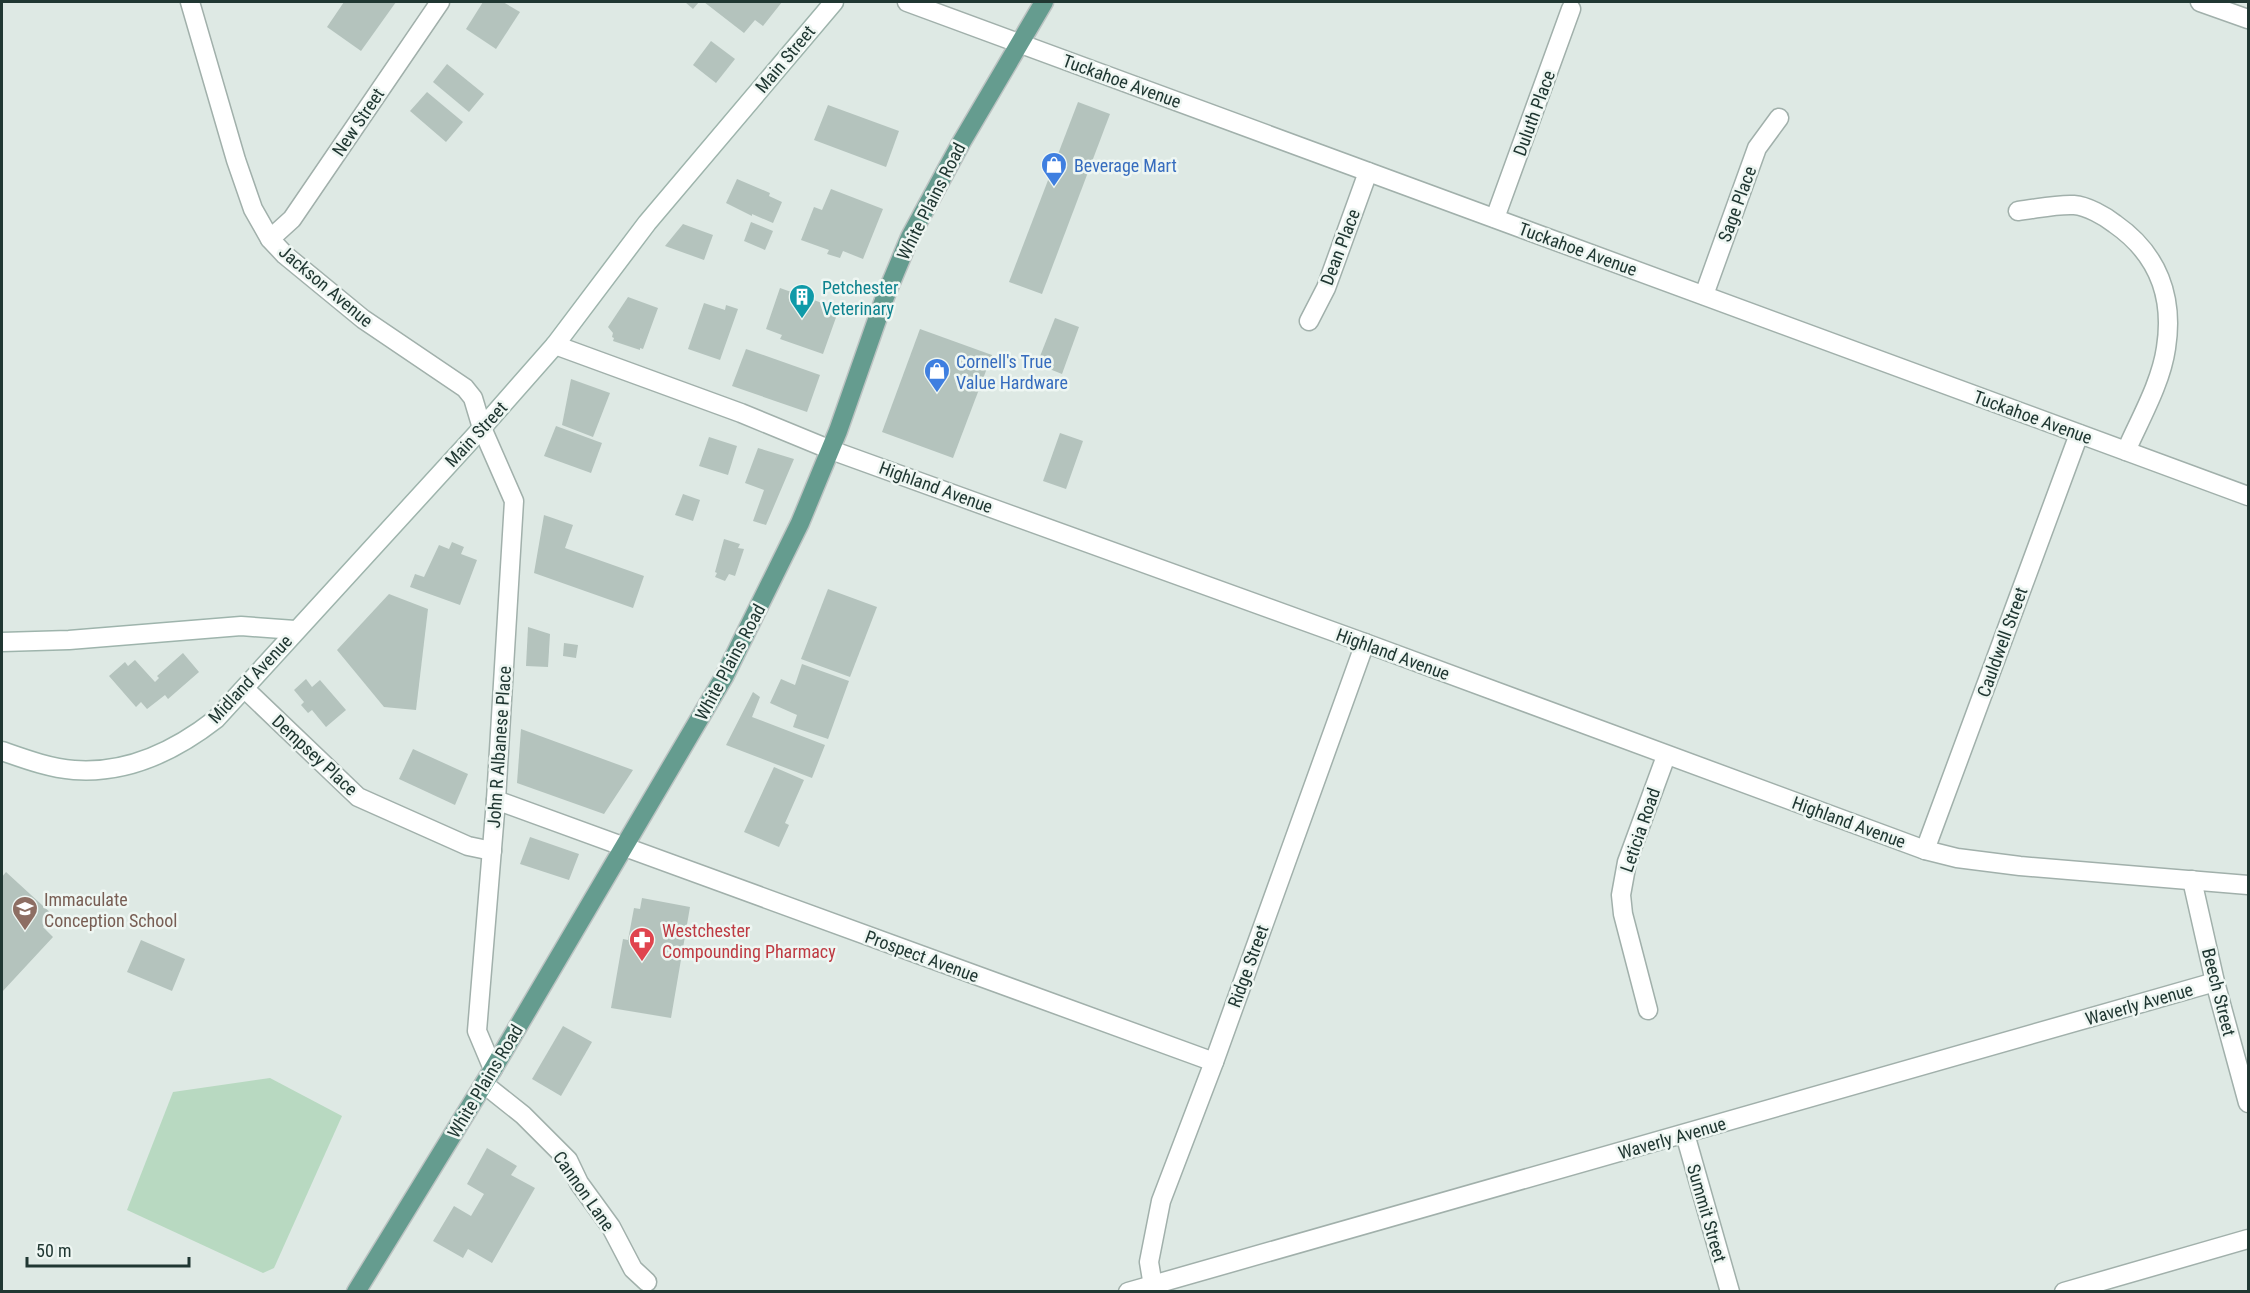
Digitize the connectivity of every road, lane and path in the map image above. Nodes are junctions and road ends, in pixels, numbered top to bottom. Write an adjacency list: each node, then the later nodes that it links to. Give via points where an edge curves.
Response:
1 (440, 2): 15 (street, New Street, via 292,219)
2 (834, 2): 18 (street, Main Street, via 647,223)
3 (907, 2): 10 (street, Tuckahoe Avenue)
4 (1044, 2): 10 (main road, White Plains Road)
5 (2200, 2): 7 (street)
6 (192, 4): 15 (street, Jackson Avenue, via 236,159 253,209)
7 (2228, 6): 9 (street)
8 (1571, 9): 14 (street, Duluth Place)
9 (2248, 19)
10 (1020, 44): 12 (street, Tuckahoe Avenue); 21 (main road, White Plains Road, via 910,237)
11 (1779, 118): 16 (street, Sage Place, via 1757,148)
12 (1368, 172): 14 (street, Tuckahoe Avenue); 17 (street, Dean Place, via 1326,288)
13 (2018, 211): 22 (street, via 2075,205 2106,217 2133,236 2153,263 2165,290 2169,319 2166,351)
14 (1495, 218): 16 (street, Tuckahoe Avenue)
15 (270, 239): 19 (street, Jackson Avenue, via 363,319 465,388 473,398)
16 (1704, 295): 20 (street, Tuckahoe Avenue)
17 (1309, 321)
18 (555, 345): 19 (street, Main Street); 21 (street, Highland Avenue)
19 (482, 428): 24 (street, Main Street); 30 (street, John R Albanese Place, via 514,501)
20 (2079, 434): 22 (street, Tuckahoe Avenue); 33 (street, Cauldwell Street)
21 (831, 450): 26 (street, Highland Avenue); 31 (main road, White Plains Road, via 730,666)
22 (2126, 451): 23 (street, Tuckahoe Avenue)
23 (2248, 496)
24 (295, 630): 25 (street, via 241,626); 27 (street, Midland Avenue)
25 (2, 642)
26 (1365, 643): 29 (street, Highland Avenue); 38 (street, Ridge Street)
27 (245, 689): 28 (street, Midland Avenue, via 193,737 128,765 75,770); 32 (street, Dempsey Place, via 358,797 468,846)
28 (2, 752)
29 (1666, 756): 33 (street, Highland Avenue); 37 (street, Leticia Road, via 1627,862 1621,896)
30 (496, 800): 31 (street, Prospect Avenue); 32 (street, John R Albanese Place)
31 (624, 847): 38 (street, Prospect Avenue); 39 (main road, White Plains Road)
32 (492, 850): 39 (street, John R Albanese Place, via 477,1031)
33 (1925, 850): 34 (street, Highland Avenue, via 2020,866)
34 (2192, 880): 35 (street, Highland Avenue); 36 (street, Beech Street)
35 (2248, 885)
36 (2215, 982): 40 (street, Beech Street); 41 (street, Waverly Avenue)
37 (1648, 1010)
38 (1214, 1062): 44 (street, Ridge Street, via 1161,1201 1149,1262)
39 (489, 1076): 43 (street, Cannon Lane, via 568,1160 633,1269); 45 (main road, White Plains Road)
40 (2248, 1103)
41 (1685, 1134): 44 (street, Waverly Avenue); 47 (street, Summit Street)
42 (2248, 1239): 48 (street)
43 (647, 1282)
44 (1153, 1288): 46 (street, Waverly Avenue)
45 (356, 1292)
46 (1128, 1292)
47 (1730, 1292)
48 (2064, 1292)

